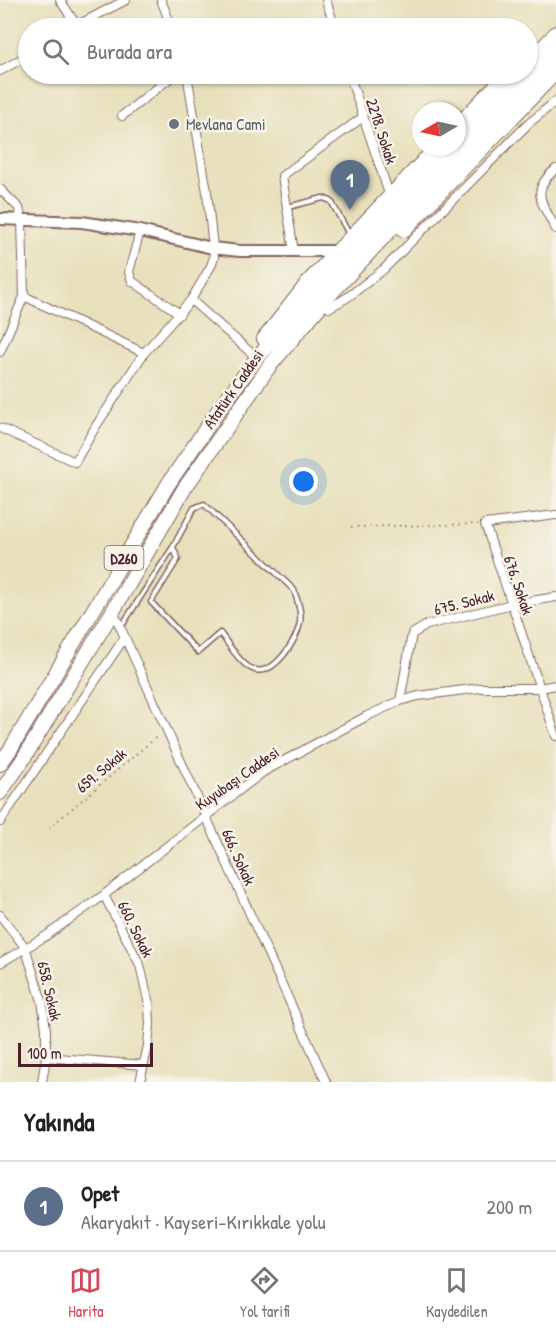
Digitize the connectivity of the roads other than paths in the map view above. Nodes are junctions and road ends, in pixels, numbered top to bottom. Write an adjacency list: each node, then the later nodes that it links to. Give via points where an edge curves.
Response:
1 (60, 0): 5 (street)
2 (126, 0): 6 (street)
3 (161, 0): 7 (street)
4 (326, 0): 8 (street)
5 (69, 18)
6 (91, 18)
7 (168, 18)
8 (332, 18)
9 (556, 21): 11 (highway)
10 (556, 33): 13 (highway)
11 (538, 40)
12 (556, 52): 16 (highway, Atatürk Caddesi / D260)
13 (538, 53)
14 (18, 61): 15 (street)
15 (0, 71)
16 (538, 71)
17 (556, 72): 45 (highway)
18 (162, 84): 25 (street)
19 (189, 84): 40 (street)
20 (353, 84): 26 (street, 2218. Sokak)
21 (497, 84): 27 (highway)
22 (510, 84): 28 (highway)
23 (526, 84): 49 (highway, Atatürk Caddesi / D260)
24 (556, 101): 45 (street, via 528,124 384,269)
25 (122, 116)
26 (363, 117): 33 (street, 2218. Sokak); 34 (street, via 282,176)
27 (466, 117)
28 (466, 131)
29 (429, 156): 33 (highway)
30 (443, 156): 49 (highway, D260, via 331,276)
31 (556, 169): 37 (street, via 544,179 540,196)
32 (0, 189): 36 (street, via 18,208)
33 (390, 197): 39 (highway)
34 (287, 207): 39 (lane, via 327,199); 42 (street)
35 (0, 219): 36 (street)
36 (22, 220): 38 (street, via 82,222); 43 (street)
37 (556, 229)
38 (140, 231): 40 (street); 46 (street, via 129,272 132,281)
39 (351, 237): 41 (highway)
40 (212, 248): 42 (street); 44 (street, via 211,266)
41 (338, 250): 42 (street); 49 (highway, via 264,338)
42 (294, 252)
43 (24, 296): 47 (street); 48 (street)
44 (191, 300): 46 (street); 49 (street)
45 (329, 308): 49 (highway, via 287,353)
46 (180, 314): 48 (street)
47 (0, 352)
48 (144, 353): 50 (street, via 75,462)
49 (262, 363): 55 (highway, Atatürk Caddesi / D260); 62 (highway, D260, via 222,405 169,483)
50 (0, 428)
51 (556, 514): 54 (street, 676. Sokak, via 485,524)
52 (173, 547): 52 (lane, via 194,508 204,504 294,590 300,621 286,653 266,669 252,669 220,633 198,652 151,602 178,559); 56 (lane)
53 (556, 597): 54 (street, 675. Sokak)
54 (512, 604): 59 (street, 676. Sokak); 60 (street, 675. Sokak, via 427,625 412,634)
55 (113, 611): 56 (street, 666. Sokak); 63 (highway, Atatürk Caddesi / D260)
56 (120, 627): 57 (street, 666. Sokak)
57 (125, 637): 64 (street, 666. Sokak); 65 (street)
58 (556, 685): 59 (street, Kuyubaşı Caddesi)
59 (540, 688): 60 (street, Kuyubaşı Caddesi, via 480,688); 61 (street, 676. Sokak)
60 (400, 701): 64 (street, Kuyubaşı Caddesi, via 263,772)
61 (556, 736)
62 (0, 764)
63 (0, 794)
64 (206, 816): 66 (street, Kuyubaşı Caddesi); 72 (street, 666. Sokak)
65 (0, 822)
66 (104, 895): 68 (street, Kuyubaşı Caddesi); 71 (street, 660. Sokak, via 140,964 150,1024)
67 (0, 915): 68 (street, 658. Sokak)
68 (25, 947): 69 (street, Kuyubaşı Caddesi); 70 (street, 658. Sokak, via 42,1002)
69 (0, 963)
70 (46, 1057): 71 (street); 73 (street, 658. Sokak)
71 (144, 1065): 74 (street, 660. Sokak)
72 (324, 1081)
73 (42, 1082)
74 (140, 1082)

